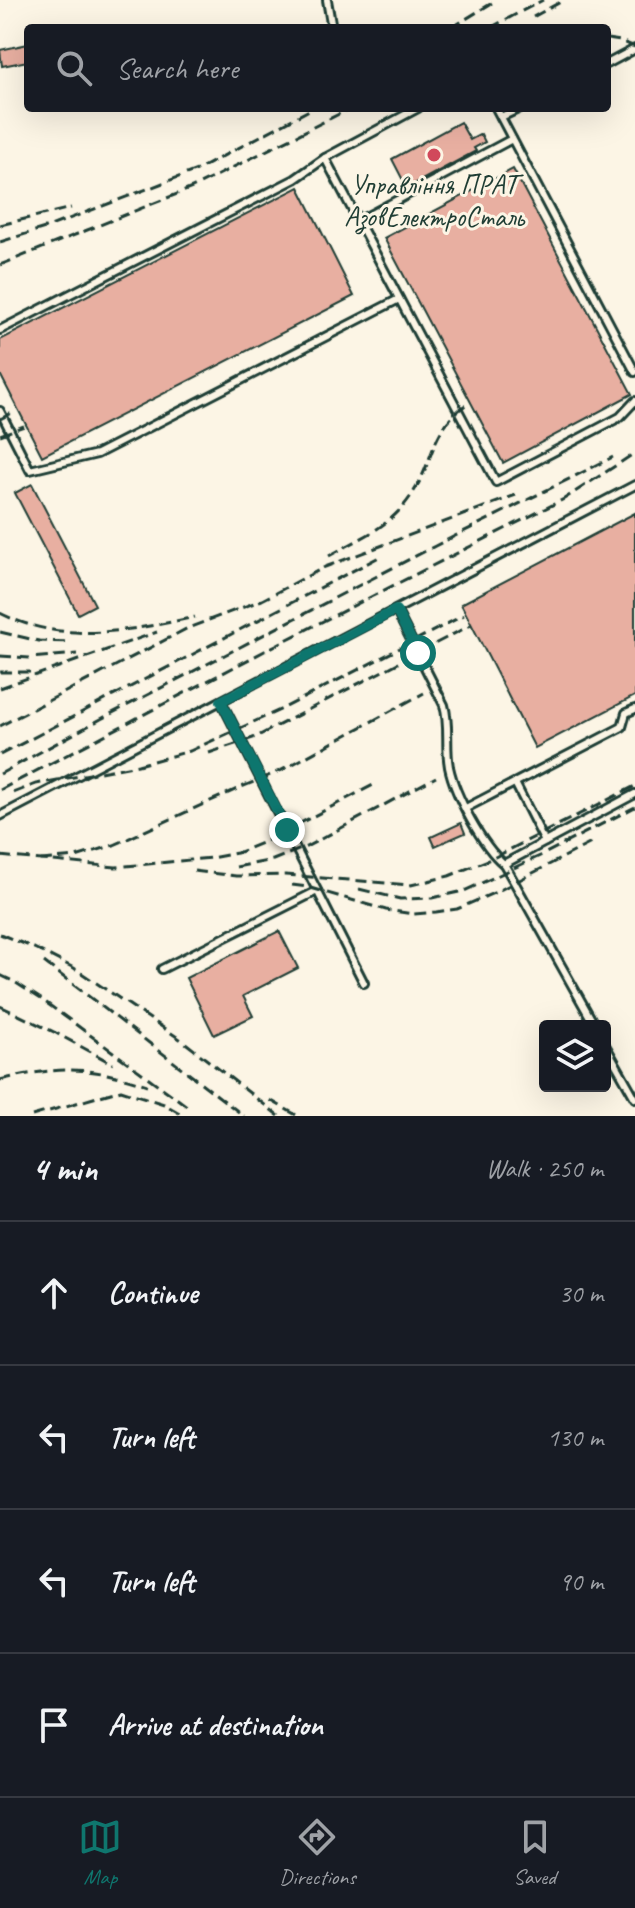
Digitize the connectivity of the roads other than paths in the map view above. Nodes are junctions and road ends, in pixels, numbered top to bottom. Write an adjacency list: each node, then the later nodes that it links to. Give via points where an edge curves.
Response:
1 (327, 0): 2 (lane)
2 (331, 23)
3 (635, 49): 4 (lane)
4 (611, 62)
5 (411, 112): 10 (lane)
6 (498, 112): 8 (lane)
7 (512, 112): 8 (lane)
8 (501, 117): 9 (lane)
9 (512, 139): 11 (lane); 14 (lane)
10 (325, 158): 11 (lane); 13 (lane, via 295,179)
11 (358, 221): 12 (lane)
12 (399, 299): 15 (lane, via 496,482 620,417); 16 (lane, via 97,454 30,470)
13 (0, 330)
14 (635, 372)
15 (635, 401)
16 (0, 411)
17 (635, 485): 18 (lane)
18 (396, 610): 19 (lane); 23 (lane, via 444,705 449,764)
19 (221, 701): 24 (lane); 27 (lane)
20 (635, 709): 21 (lane, via 626,713 622,727)
21 (515, 783): 23 (lane); 25 (lane)
22 (635, 794): 25 (lane)
23 (466, 808): 26 (lane, via 488,848)
24 (0, 816)
25 (545, 842): 26 (lane)
26 (504, 864): 30 (lane)
27 (317, 891): 28 (lane); 29 (lane)
28 (162, 969)
29 (364, 983)
30 (592, 1020)
31 (611, 1056): 32 (lane)
32 (635, 1098)

